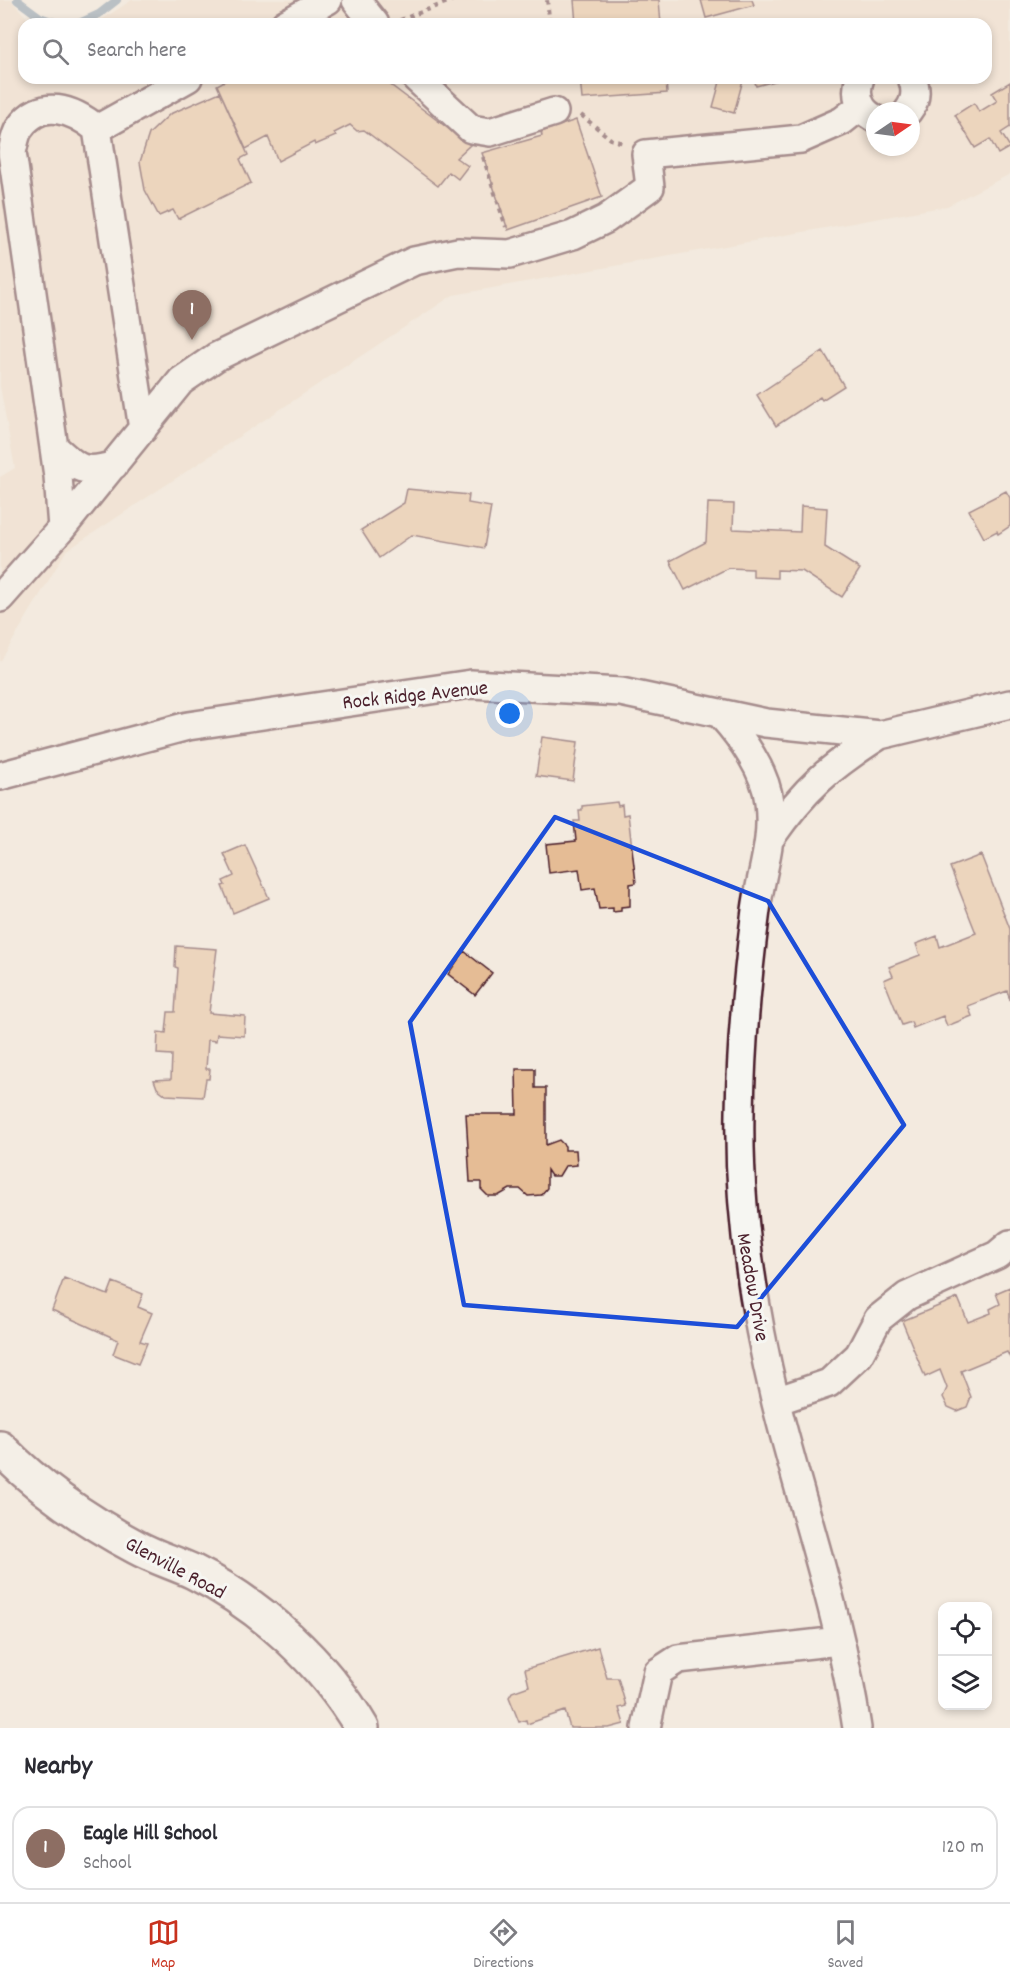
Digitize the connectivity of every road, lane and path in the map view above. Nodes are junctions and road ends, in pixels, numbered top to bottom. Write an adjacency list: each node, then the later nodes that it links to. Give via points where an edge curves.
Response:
1 (328, 0): 5 (street)
2 (356, 0): 6 (street)
3 (453, 0): 7 (path)
4 (547, 0): 8 (path)
5 (296, 18)
6 (370, 18)
7 (406, 18)
8 (549, 18)
9 (178, 84): 18 (street)
10 (422, 84): 19 (street, via 471,129)
11 (551, 84): 16 (path)
12 (859, 84): 15 (street, via 857,97)
13 (914, 84): 14 (street)
14 (913, 102)
15 (866, 109)
16 (554, 112): 19 (street, via 490,132); 20 (path, via 584,116 612,140)
17 (866, 113): 20 (street, via 801,139)
18 (97, 129): 22 (street); 23 (street, via 65,109 48,109 32,116 19,129 12,152)
19 (482, 131): 21 (path, via 478,142)
20 (646, 154): 21 (street, via 650,187 606,219 573,235)
21 (514, 252): 22 (street, via 458,252 414,261 216,357 181,381)
22 (143, 429): 24 (street)
23 (54, 447): 24 (street, via 81,469 93,471); 25 (street)
24 (114, 465): 25 (street)
25 (62, 528): 26 (street)
26 (0, 598)
27 (1010, 704): 29 (street, Rock Ridge Avenue)
28 (722, 716): 29 (street, Rock Ridge Avenue); 30 (street, Rock Ridge Avenue, via 621,692 471,684 188,726); 31 (street, Meadow Drive, via 743,740 769,798)
29 (880, 735): 31 (street, Meadow Drive, via 822,775 796,801)
30 (0, 777)
31 (771, 837): 33 (street, Meadow Drive, via 756,905 743,1019 740,1116 742,1217)
32 (1010, 1244): 33 (street, via 997,1255 908,1296 878,1319 859,1355 829,1383)
33 (776, 1401): 35 (street, Meadow Drive)
34 (0, 1448): 37 (main road, Glenville Road, via 44,1489 81,1516 137,1548 195,1573 270,1622 312,1660)
35 (839, 1641): 36 (street, Meadow Drive); 38 (street, via 678,1659 658,1672)
36 (856, 1717): 39 (street, Meadow Drive)
37 (362, 1728)
38 (646, 1728)
39 (868, 1728)

